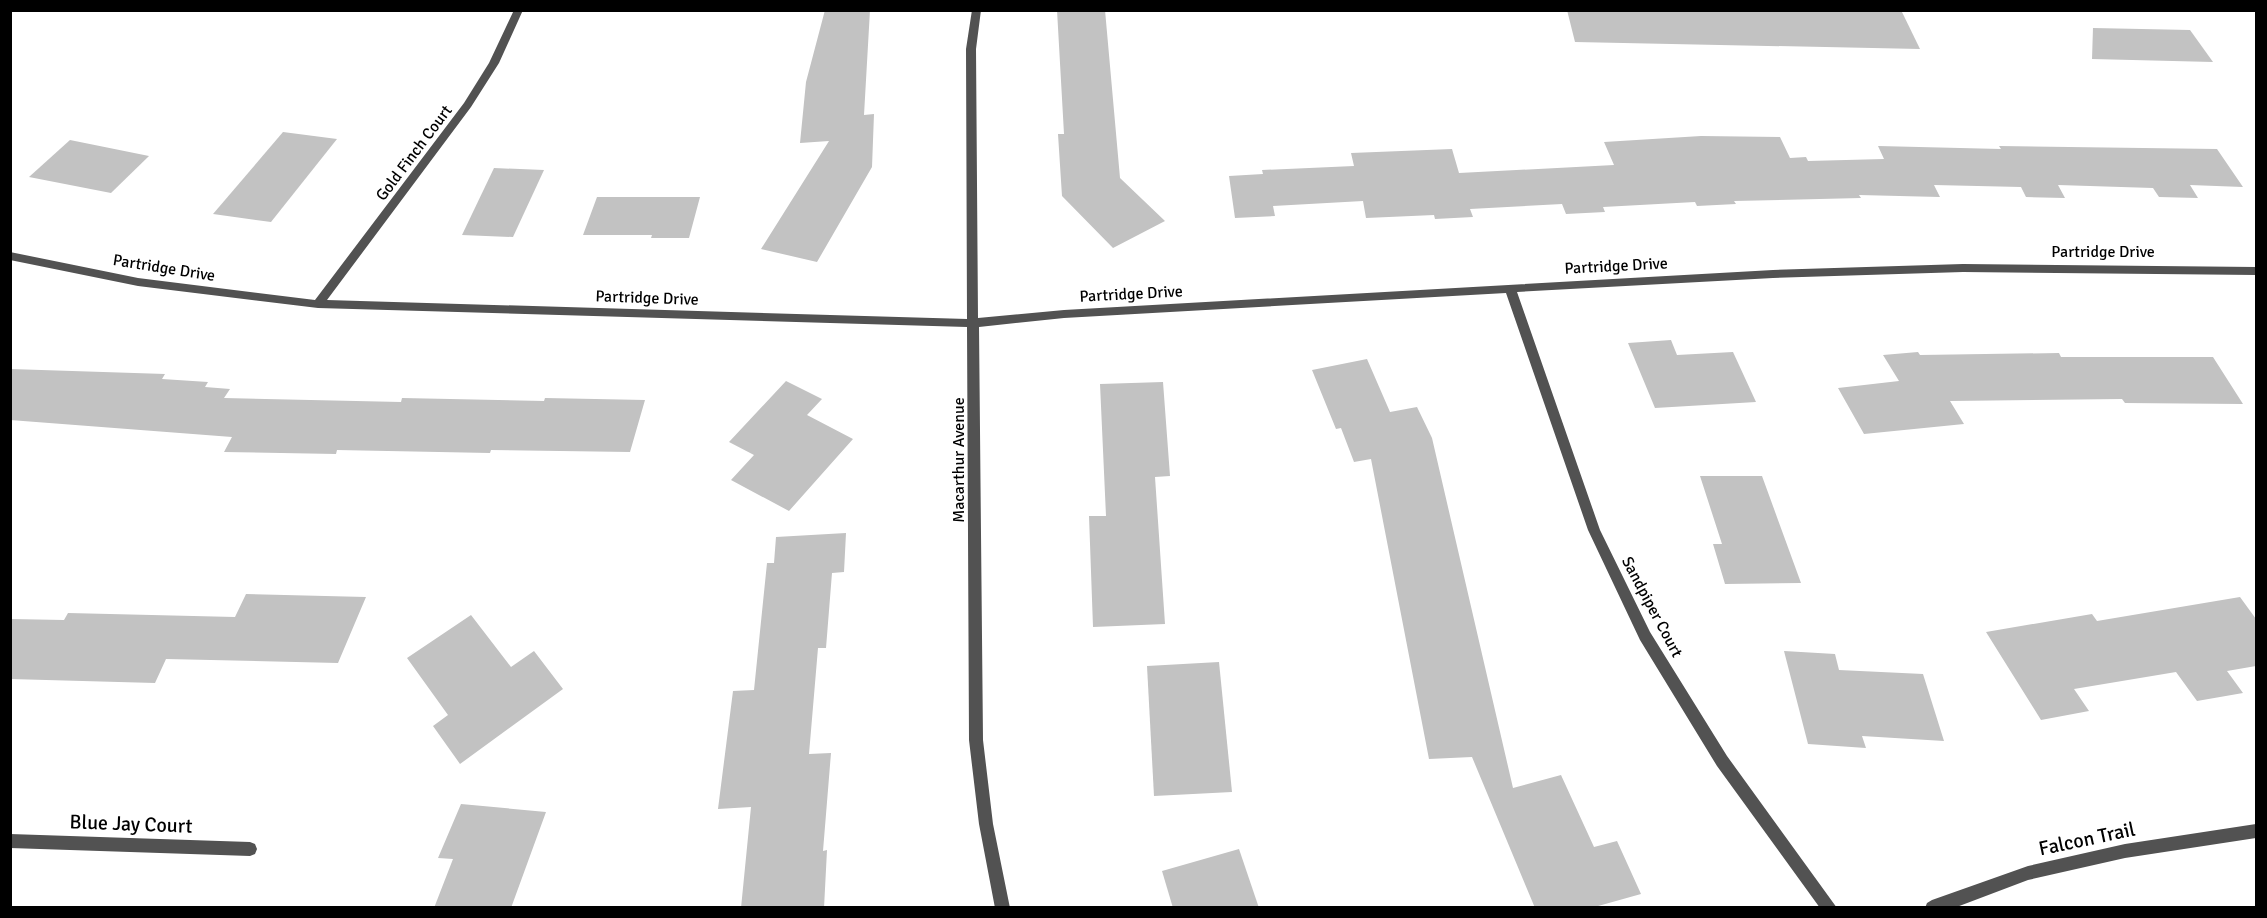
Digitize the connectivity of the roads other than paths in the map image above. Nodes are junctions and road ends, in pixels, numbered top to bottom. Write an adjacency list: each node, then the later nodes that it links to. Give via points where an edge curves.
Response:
1 (519, 10): 6 (street, Gold Finch Court, via 494,63 468,105)
2 (977, 10): 7 (street, Macarthur Avenue, via 971,49)
3 (10, 256): 6 (street, Partridge Drive, via 138,282)
4 (2256, 271): 5 (street, Partridge Drive, via 1963,268)
5 (1510, 289): 7 (street, Partridge Drive, via 1065,314); 12 (street, Sandpiper Court, via 1587,511 1645,636 1722,761)
6 (318, 304): 7 (street, Partridge Drive)
7 (974, 323): 11 (street, Macarthur Avenue, via 976,740 981,799)
8 (2256, 831): 13 (street, Falcon Trail, via 2124,851 2038,871)
9 (10, 841): 10 (street, Blue Jay Court)
10 (250, 849)
11 (1003, 908)
12 (1830, 908)
13 (1932, 908)

